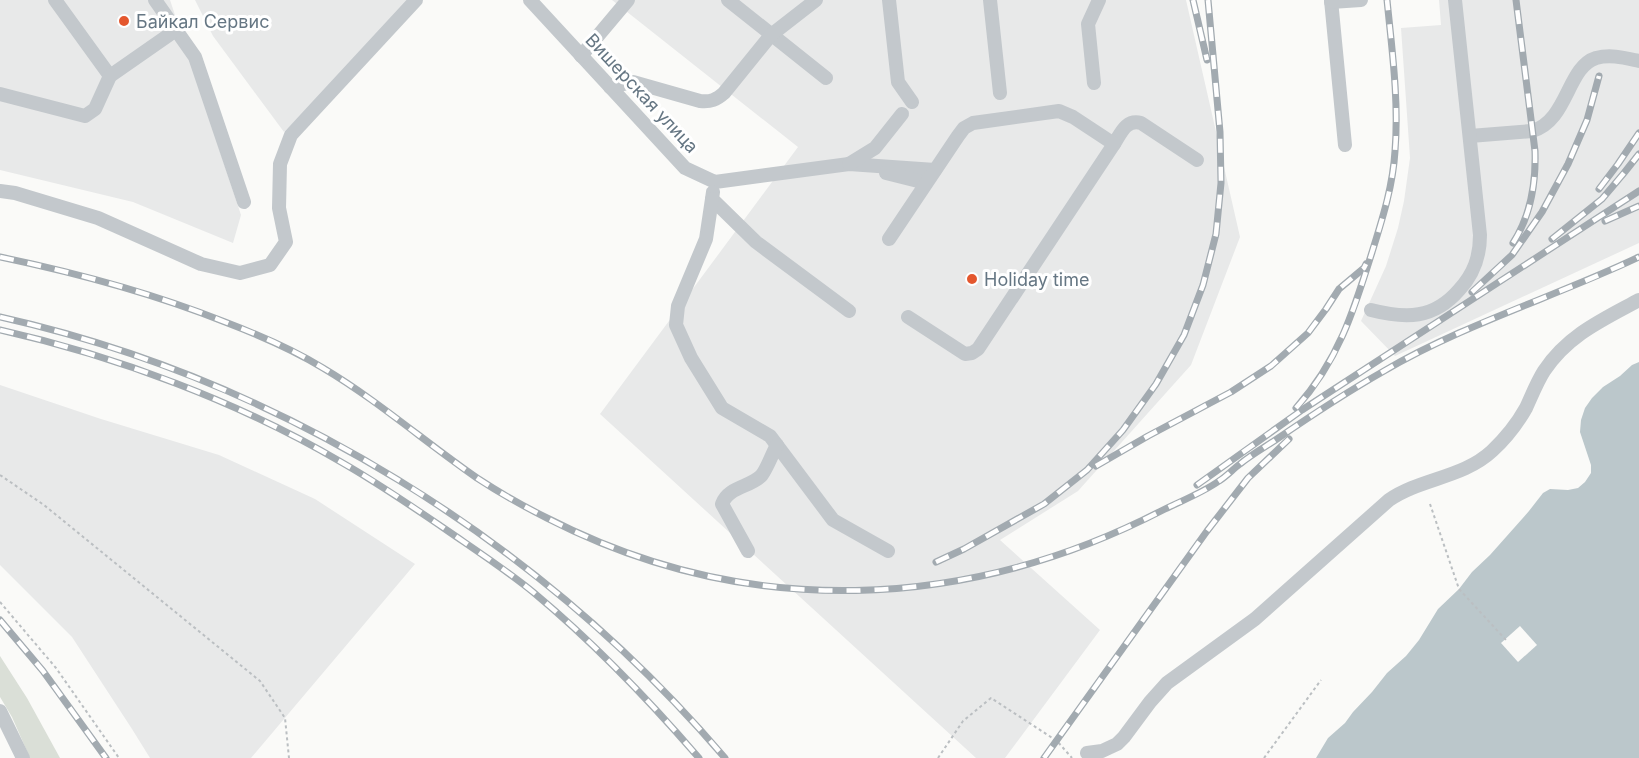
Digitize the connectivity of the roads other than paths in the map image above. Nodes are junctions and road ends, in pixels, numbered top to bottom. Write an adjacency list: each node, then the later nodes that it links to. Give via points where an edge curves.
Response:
1 (55, 0): 18 (street)
2 (155, 0): 14 (street)
3 (417, 0): 34 (street, via 291,135 280,164 279,208 286,242 270,265 240,273 201,264 98,218)
4 (530, 0): 16 (street, Вишерская улица)
5 (628, 0): 16 (street)
6 (728, 0): 15 (street)
7 (816, 0): 15 (street)
8 (889, 0): 24 (street, via 898,82)
9 (990, 0): 22 (street)
10 (1099, 0): 20 (street, via 1088,24)
11 (1361, 0): 13 (street)
12 (1455, 0): 26 (street)
13 (1331, 1): 28 (street)
14 (176, 30): 18 (street); 36 (street, via 195,57)
15 (771, 34): 19 (street); 21 (street, via 724,93 710,102 633,82)
16 (581, 56): 21 (street, Вишерская улица)
17 (1639, 61): 26 (street, via 1613,57 1591,60 1576,77 1554,117 1539,129)
18 (110, 76): 23 (street, via 95,109 85,116)
19 (826, 78)
20 (1094, 83)
21 (610, 87): 32 (street, Вишерская улица, via 685,168)
22 (1000, 93)
23 (0, 94)
24 (912, 102)
25 (902, 114): 30 (street, via 875,148)
26 (1470, 136): 39 (street, via 1480,248 1467,281 1443,306 1429,312 1400,315)
27 (1114, 144): 29 (street, via 1124,128 1136,122); 31 (street, via 1059,111 982,121 964,128); 41 (street, via 978,349 966,354)
28 (1345, 145)
29 (1197, 160)
30 (849, 164): 31 (street); 32 (street); 33 (street)
31 (935, 170): 33 (street)
32 (715, 182): 35 (street)
33 (926, 183): 37 (street)
34 (0, 190)
35 (712, 199): 40 (street, via 756,242); 42 (street, via 706,239 678,306 676,325 690,358 722,408 770,436)
36 (244, 202)
37 (889, 239)
38 (1639, 300): 46 (street, via 1587,328 1558,352 1514,426 1492,452 1462,471 1398,493 1260,614 1167,683 1117,744)
39 (1371, 310)
40 (849, 311)
41 (908, 317)
42 (777, 445): 43 (street, via 833,520); 44 (street, via 761,476 730,493 722,504)
43 (888, 550)
44 (748, 551)
45 (0, 711): 47 (street)
46 (1087, 753)
47 (23, 758)

